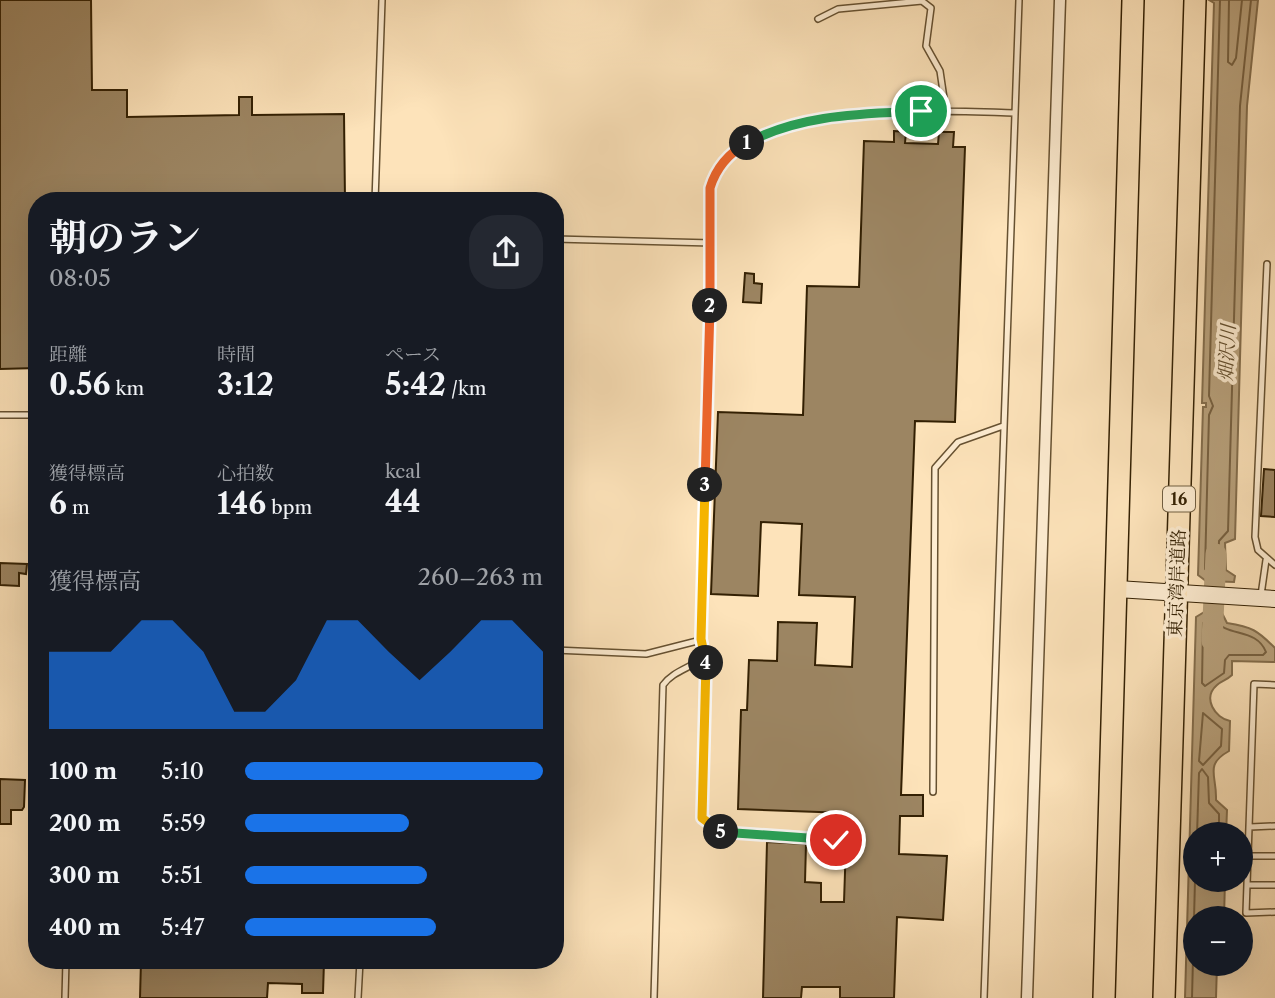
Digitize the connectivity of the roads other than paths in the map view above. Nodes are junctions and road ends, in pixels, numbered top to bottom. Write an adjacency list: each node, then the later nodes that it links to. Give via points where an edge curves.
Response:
1 (382, 0): 9 (lane)
2 (1019, 0): 8 (lane)
3 (1060, 0): 42 (street)
4 (1133, 0): 18 (highway)
5 (1195, 0): 19 (highway, 東京湾岸道路 / 16)
6 (818, 19): 7 (lane, via 838,9 922,1 931,8 926,46 940,71)
7 (946, 111): 8 (lane); 11 (lane, via 847,115 788,125 752,141 714,174 710,188)
8 (1014, 113): 15 (lane)
9 (375, 192)
10 (564, 239): 11 (lane)
11 (712, 243): 21 (lane)
12 (1267, 264): 16 (lane, via 1255,537)
13 (0, 415): 14 (lane)
14 (28, 415)
15 (1003, 426): 25 (lane, via 958,442 935,468); 41 (lane)
16 (1266, 560): 17 (lane); 20 (lane)
17 (1275, 565)
18 (1117, 589): 19 (street); 43 (highway)
19 (1182, 594): 20 (street); 44 (highway, 東京湾岸道路 / 16)
20 (1268, 598)
21 (701, 639): 22 (lane, via 646,654); 23 (lane)
22 (564, 650)
23 (704, 657): 29 (lane, via 702,818 730,835); 40 (lane, via 663,685)
24 (1275, 685): 26 (lane, via 1254,684)
25 (933, 792)
26 (1250, 822)
27 (1275, 826): 28 (lane)
28 (1253, 827)
29 (836, 840)
30 (1253, 856): 31 (lane)
31 (1275, 856)
32 (1253, 885): 33 (lane)
33 (1275, 885)
34 (1248, 892): 35 (lane, via 1246,913)
35 (1275, 912)
36 (66, 969): 38 (lane)
37 (359, 969): 39 (lane)
38 (65, 998)
39 (358, 998)
40 (654, 998)
41 (984, 998)
42 (1027, 998)
43 (1104, 998)
44 (1164, 998)

